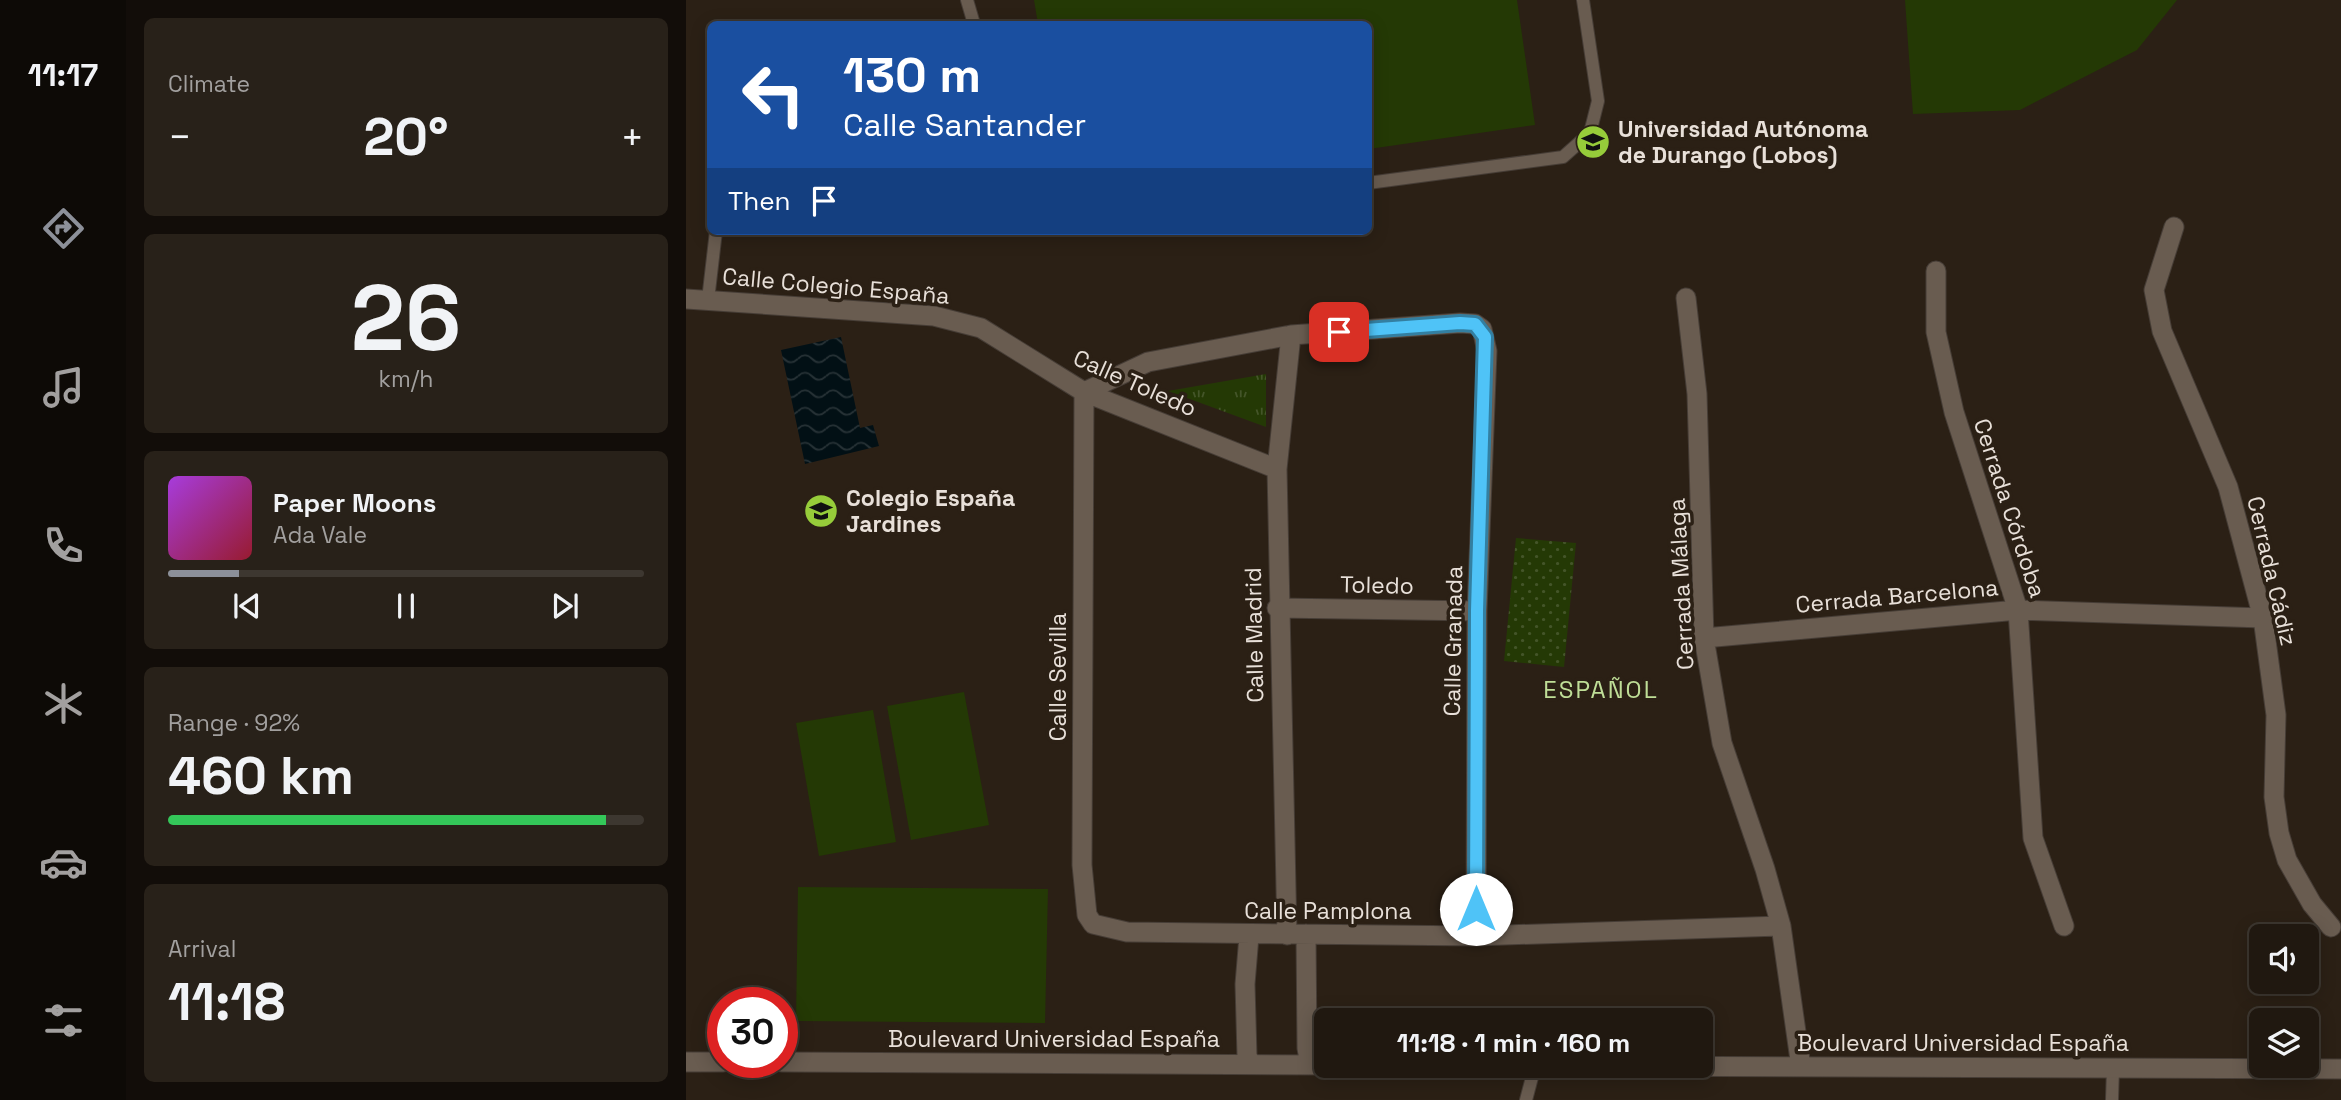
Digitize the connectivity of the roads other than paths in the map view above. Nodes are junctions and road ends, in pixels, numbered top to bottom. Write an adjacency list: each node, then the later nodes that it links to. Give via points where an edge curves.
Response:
1 (967, 0): 3 (lane)
2 (1583, 0): 4 (lane, via 1598,101 1590,133 1563,157)
3 (973, 21)
4 (1372, 182)
5 (2174, 227): 18 (street, Cerrada Cádiz, via 2154,290 2162,331 2228,487)
6 (716, 235): 10 (lane)
7 (1936, 271): 16 (street, Cerrada Córdoba, via 1936,331 1954,412)
8 (1686, 298): 19 (street, Cerrada Málaga, via 1697,394)
9 (686, 299): 10 (street, Calle Colegio España)
10 (708, 300): 11 (street, Calle Colegio España, via 934,316)
11 (981, 328): 13 (street, Calle Toledo)
12 (1291, 335): 13 (street, via 1148,362); 14 (street, Calle Madrid); 17 (street, Calle Granada, via 1460,323 1482,329 1487,351)
13 (1084, 392): 14 (street, Calle Toledo); 23 (street, Calle Sevilla, via 1083,865 1088,919 1101,928)
14 (1277, 469): 15 (street, Calle Madrid)
15 (1277, 608): 17 (street, Toledo); 24 (street, Calle Madrid)
16 (2018, 610): 18 (street, Cerrada Barcelona); 19 (street, Cerrada Barcelona); 21 (street, Cerrada Córdoba, via 2033,838)
17 (1477, 611): 26 (street, Calle Granada)
18 (2263, 618): 22 (street, Cerrada Cádiz, via 2276,715 2274,797 2279,833 2287,860)
19 (1704, 638): 20 (street, Cerrada Málaga, via 1722,743)
20 (1781, 926): 26 (street, Calle Pamplona); 34 (street, Cerrada Málaga)
21 (2064, 926)
22 (2331, 927)
23 (1127, 932): 25 (street, Calle Pamplona)
24 (1297, 935): 25 (street, Calle Pamplona); 26 (street, Calle Pamplona); 27 (street, Calle Madrid, via 1307,1048)
25 (1249, 936): 31 (street, via 1245,984)
26 (1476, 936)
27 (1314, 1059)
28 (686, 1062): 29 (street)
29 (707, 1062)
30 (798, 1062): 31 (street, Boulevard Universidad España)
31 (1251, 1064): 32 (street, Boulevard Universidad España)
32 (1314, 1065)
33 (1713, 1067): 34 (street, Boulevard Universidad España)
34 (1801, 1067): 35 (street, Boulevard Universidad España)
35 (2113, 1068): 36 (street, Boulevard Universidad España); 39 (lane)
36 (2341, 1069)
37 (1532, 1078): 38 (lane)
38 (1526, 1100)
39 (2112, 1100)

